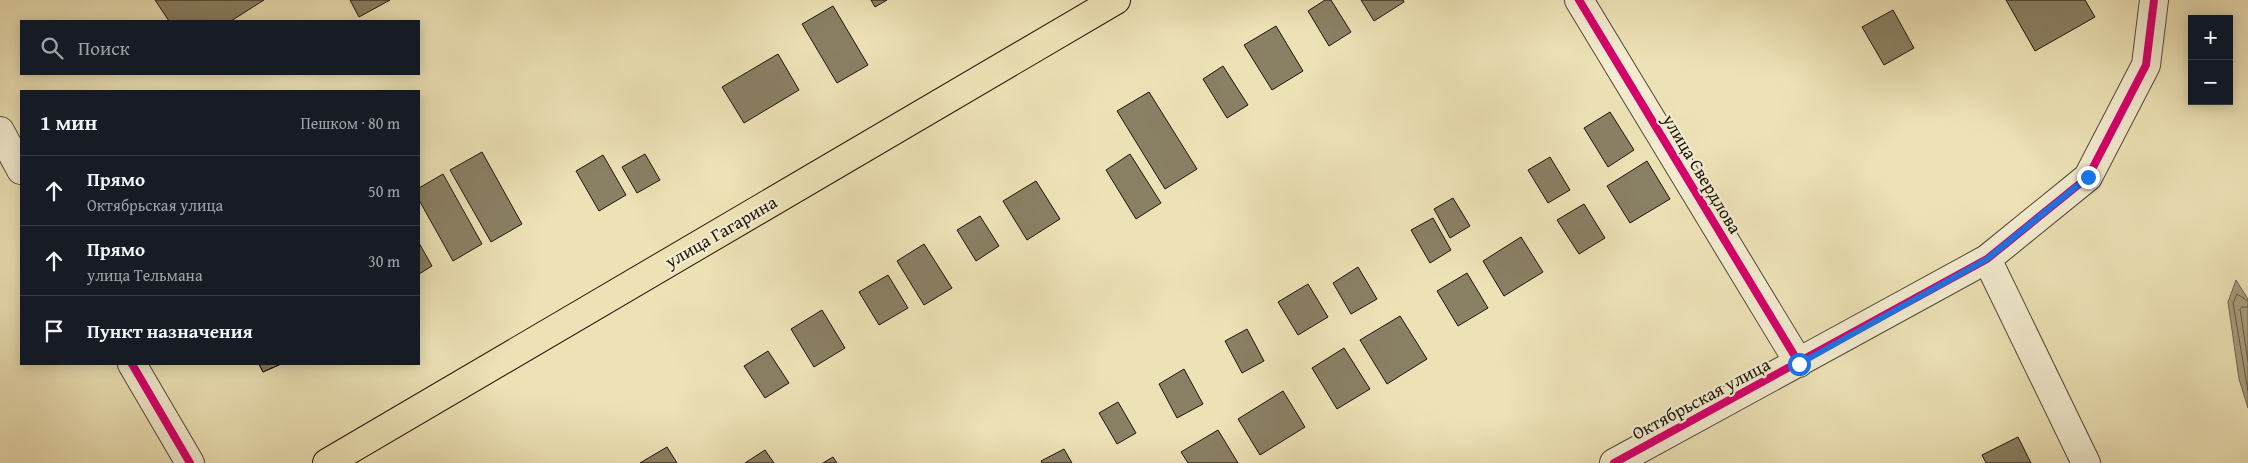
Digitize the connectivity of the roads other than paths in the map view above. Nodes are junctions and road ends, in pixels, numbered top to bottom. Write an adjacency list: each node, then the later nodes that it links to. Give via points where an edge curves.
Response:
1 (1116, 0): 9 (main road, улица Гагарина)
2 (1580, 0): 7 (street, улица Свердлова)
3 (2154, 0): 6 (street, Октябрьская улица, via 2146,65 2088,177)
4 (0, 130): 5 (street)
5 (20, 168)
6 (1987, 259): 7 (street, Октябрьская улица); 12 (street)
7 (1799, 364): 11 (street, Октябрьская улица)
8 (133, 365): 10 (street)
9 (332, 462)
10 (190, 463)
11 (1614, 463)
12 (2086, 463)

